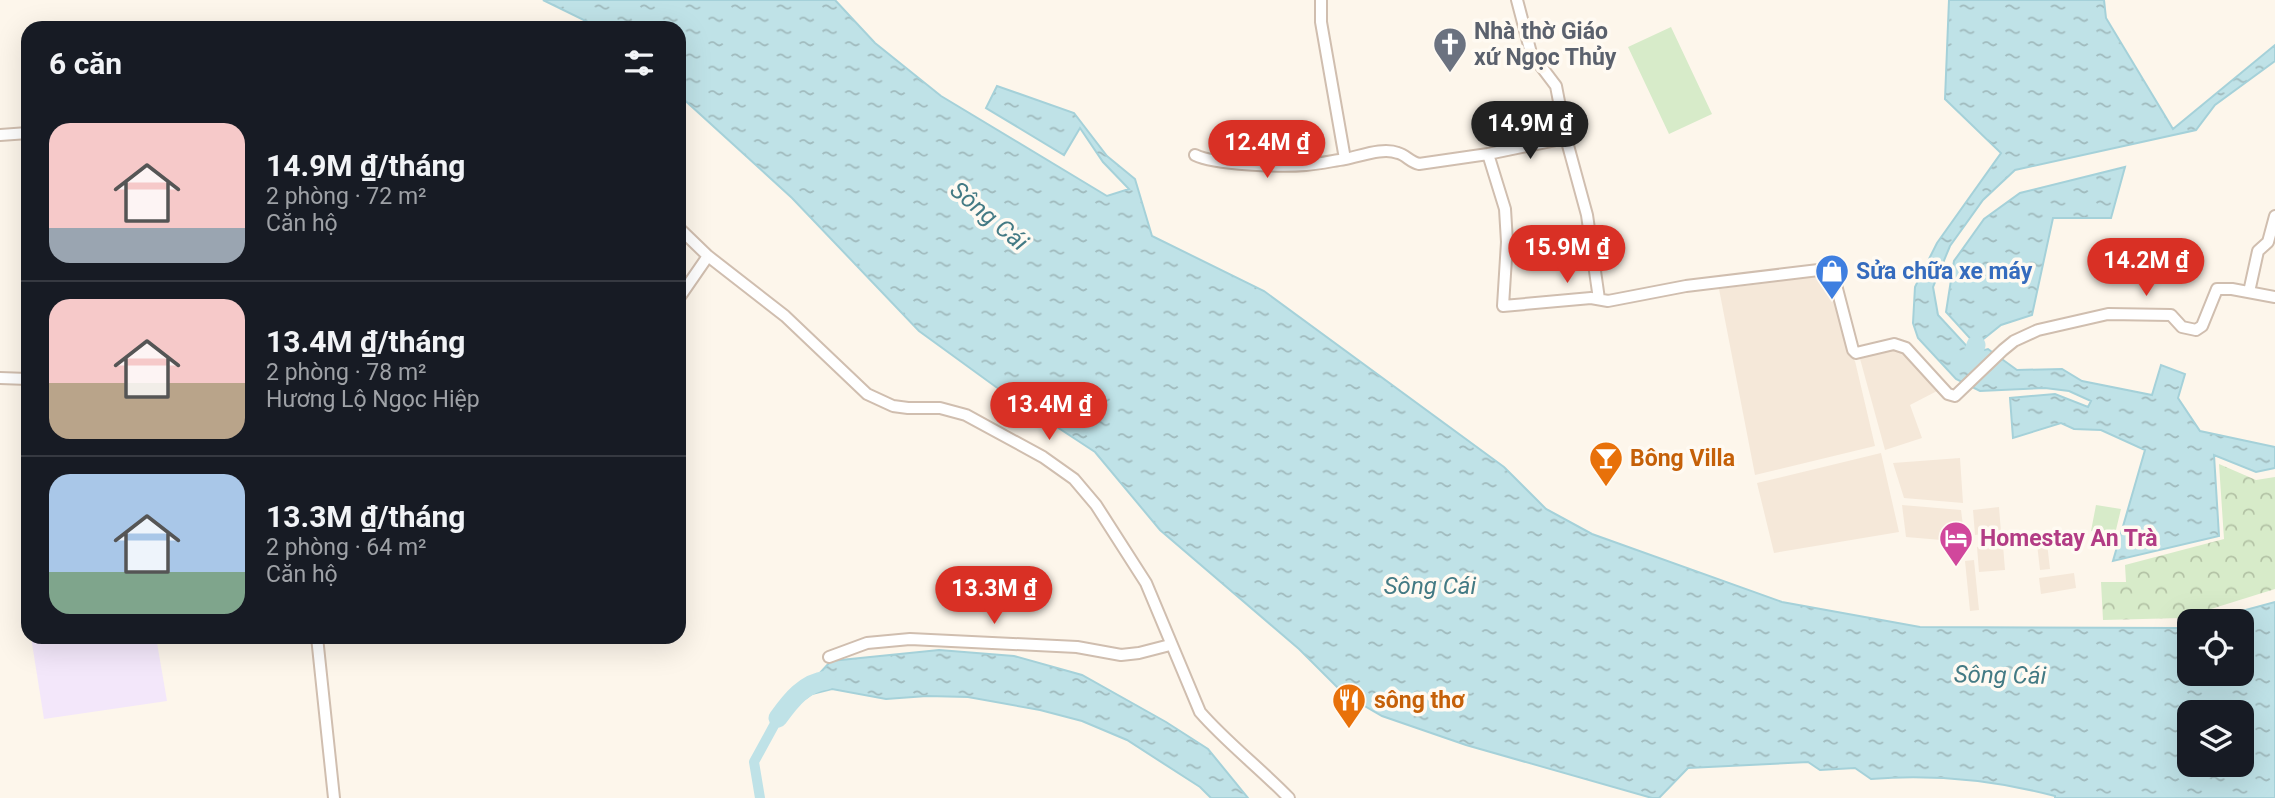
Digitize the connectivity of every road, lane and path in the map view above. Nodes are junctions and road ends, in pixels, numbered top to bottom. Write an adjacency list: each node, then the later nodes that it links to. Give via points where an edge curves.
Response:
1 (1321, 0): 8 (street)
2 (1517, 0): 5 (street, via 1531,53 1556,86)
3 (21, 134): 4 (street)
4 (0, 135)
5 (1566, 138): 6 (street); 15 (street, via 1587,215)
6 (1488, 154): 8 (street, via 1419,164 1390,151); 15 (street, via 1505,209 1503,306)
7 (1195, 155): 8 (street, via 1240,163 1306,165)
8 (1345, 159)
9 (2275, 216): 13 (street, via 2268,242 2258,251)
10 (686, 235): 11 (street)
11 (708, 256): 12 (street); 19 (street, via 785,316 867,394 892,406 940,408 966,415 1043,457 1074,480 1137,566)
12 (686, 288)
13 (2249, 292): 14 (street); 15 (street, via 2217,289 2202,326 2196,330 2182,327 2171,315 2108,314 2038,330 2014,341 1955,396 1906,348 1894,344 1856,353 1835,281 1827,270)
14 (2275, 298)
15 (1599, 299)
16 (0, 378): 17 (street)
17 (21, 379)
18 (318, 644): 21 (street)
19 (1170, 645): 20 (street, via 1121,654 1077,647 910,639 867,643); 22 (street, via 1200,712)
20 (829, 657)
21 (334, 798)
22 (1289, 798)

